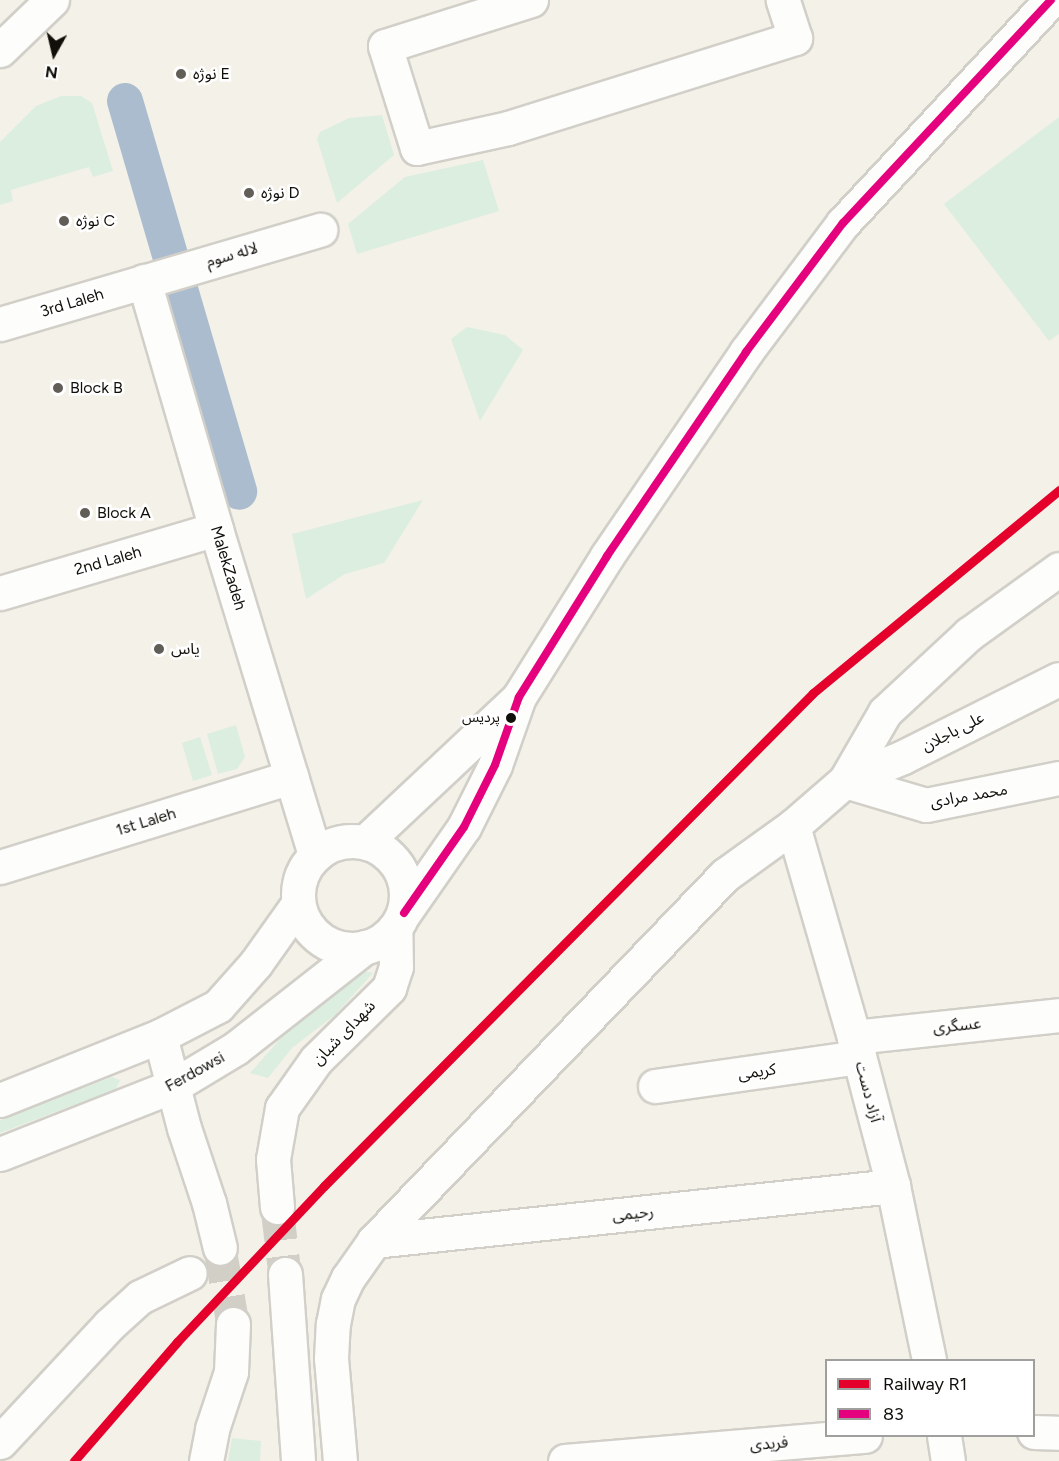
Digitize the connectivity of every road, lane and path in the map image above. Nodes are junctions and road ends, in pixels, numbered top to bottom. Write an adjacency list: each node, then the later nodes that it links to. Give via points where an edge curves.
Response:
1 (52, 0): 5 (street)
2 (531, 0): 3 (street, via 385,46 417,148 508,128 795,38)
3 (783, 0)
4 (1051, 0): 13 (street, via 843,223 689,435)
5 (0, 50)
6 (320, 230): 7 (street, لاله سوم)
7 (151, 279): 8 (street, 3rd Laleh); 9 (street, MalekZadeh)
8 (0, 324)
9 (216, 529): 11 (street, 2nd Laleh); 14 (street, MalekZadeh)
10 (1059, 569): 16 (street, via 969,634 885,712)
11 (0, 593)
12 (1059, 679): 16 (street, علی باجلان, via 903,757)
13 (519, 697): 18 (street); 22 (street, via 495,765 464,827)
14 (291, 777): 19 (street, MalekZadeh); 20 (street, 1st Laleh)
15 (1059, 778): 16 (street, محمد مرادی, via 926,805)
16 (845, 781): 17 (street)
17 (793, 826): 26 (street, آزاد دست); 33 (street, via 725,875)
18 (365, 842): 19 (street, via 330,845); 22 (street, via 382,850 403,877 407,895)
19 (315, 855): 21 (street, via 298,886)
20 (0, 867)
21 (298, 904): 23 (street, via 315,934 330,944 348,949); 25 (street, via 256,963 218,1006)
22 (399, 920): 23 (street, via 382,940); 32 (street, شهدای شبان, via 396,967 389,988 316,1060 282,1108 273,1159)
23 (365, 947): 27 (street, Ferdowsi, via 236,1048)
24 (1059, 1015): 26 (street, عسگری)
25 (160, 1036): 27 (street); 29 (street)
26 (857, 1047): 28 (street, کریمی); 31 (street, آزاد دست)
27 (173, 1086): 30 (street, Ferdowsi); 34 (street)
28 (655, 1086)
29 (0, 1100)
30 (0, 1154)
31 (893, 1186): 33 (street, رحیمی); 38 (street, آزاد دست)
32 (277, 1207)
33 (374, 1241): 46 (street, via 348,1278 333,1324 331,1358)
34 (220, 1248)
35 (190, 1273): 43 (street, via 140,1297)
36 (285, 1274): 45 (street)
37 (232, 1324): 44 (street, via 231,1372)
38 (929, 1359)
39 (1035, 1432): 40 (street)
40 (1059, 1433)
41 (854, 1437): 47 (street, فریدی)
42 (944, 1437): 48 (street)
43 (0, 1442)
44 (206, 1461)
45 (298, 1461)
46 (340, 1461)
47 (565, 1461)
48 (948, 1461)

